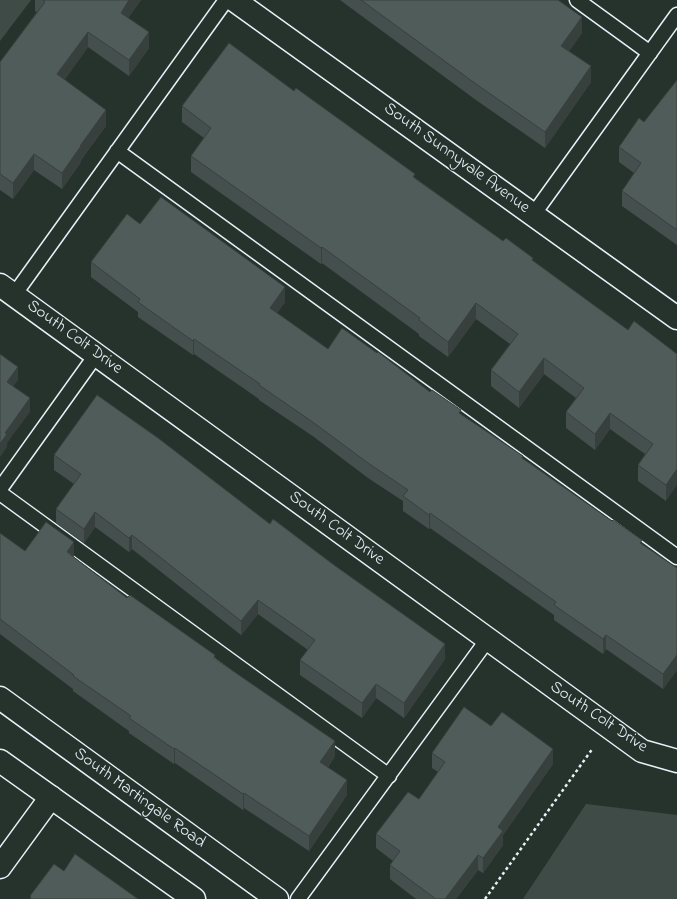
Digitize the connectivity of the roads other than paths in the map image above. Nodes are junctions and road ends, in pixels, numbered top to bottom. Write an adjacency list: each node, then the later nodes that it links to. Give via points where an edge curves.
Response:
1 (226, 0): 6 (lane)
2 (234, 0): 7 (street, South Sunnyvale Avenue)
3 (576, 0): 5 (lane)
4 (677, 15): 5 (lane)
5 (650, 53): 7 (lane)
6 (117, 151): 8 (lane); 13 (lane)
7 (533, 215): 9 (street, South Sunnyvale Avenue)
8 (7, 290): 10 (street, South Colt Drive)
9 (677, 318)
10 (96, 355): 11 (lane); 14 (street, South Colt Drive)
11 (0, 489)
12 (0, 493): 18 (lane)
13 (677, 557)
14 (488, 640): 17 (street, South Colt Drive, via 642,751); 18 (lane)
15 (0, 698): 22 (street, South Martingale Road)
16 (0, 761): 19 (street)
17 (677, 761)
18 (389, 776): 23 (lane)
19 (51, 797): 20 (street); 21 (street)
20 (0, 868)
21 (194, 899)
22 (277, 899)
23 (298, 899)

